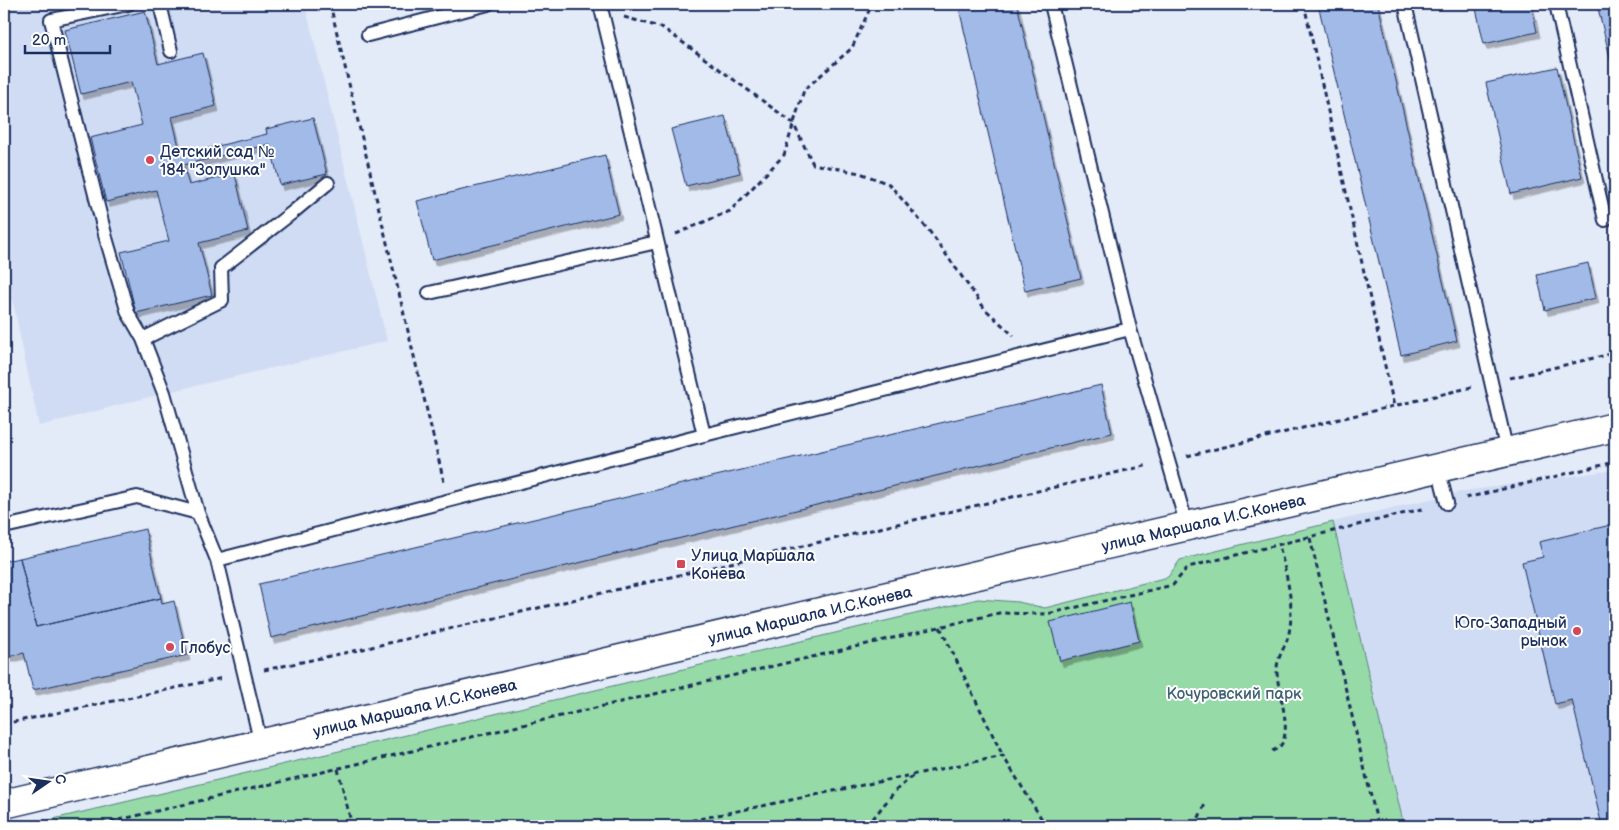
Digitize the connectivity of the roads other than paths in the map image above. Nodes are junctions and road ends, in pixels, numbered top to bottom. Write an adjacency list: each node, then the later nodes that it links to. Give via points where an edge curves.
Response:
1 (128, 4): 15 (lane, via 51,20 114,266 128,313)
2 (160, 4): 9 (lane)
3 (488, 4): 8 (lane)
4 (1051, 4): 14 (lane)
5 (1405, 4): 18 (lane)
6 (1556, 4): 11 (lane)
7 (601, 8): 12 (lane)
8 (368, 35)
9 (171, 51)
10 (328, 183): 15 (lane, via 221,268 222,300)
11 (1604, 220)
12 (657, 242): 13 (lane); 17 (lane)
13 (429, 293)
14 (1130, 329): 17 (lane); 22 (lane)
15 (143, 339): 21 (lane, via 164,393)
16 (1615, 427): 18 (main road, улица Маршала И.С.Конева)
17 (704, 435): 24 (lane)
18 (1507, 452): 19 (main road, улица Маршала И.С.Конева)
19 (1438, 468): 20 (lane); 22 (main road, улица Маршала И.С.Конева)
20 (1447, 503)
21 (198, 513): 23 (lane, via 137,497); 24 (lane)
22 (1187, 526): 25 (main road, улица Маршала И.С.Конева)
23 (4, 527)
24 (216, 560): 25 (lane)
25 (261, 744): 26 (main road, улица Маршала И.С.Конева)
26 (5, 799)

